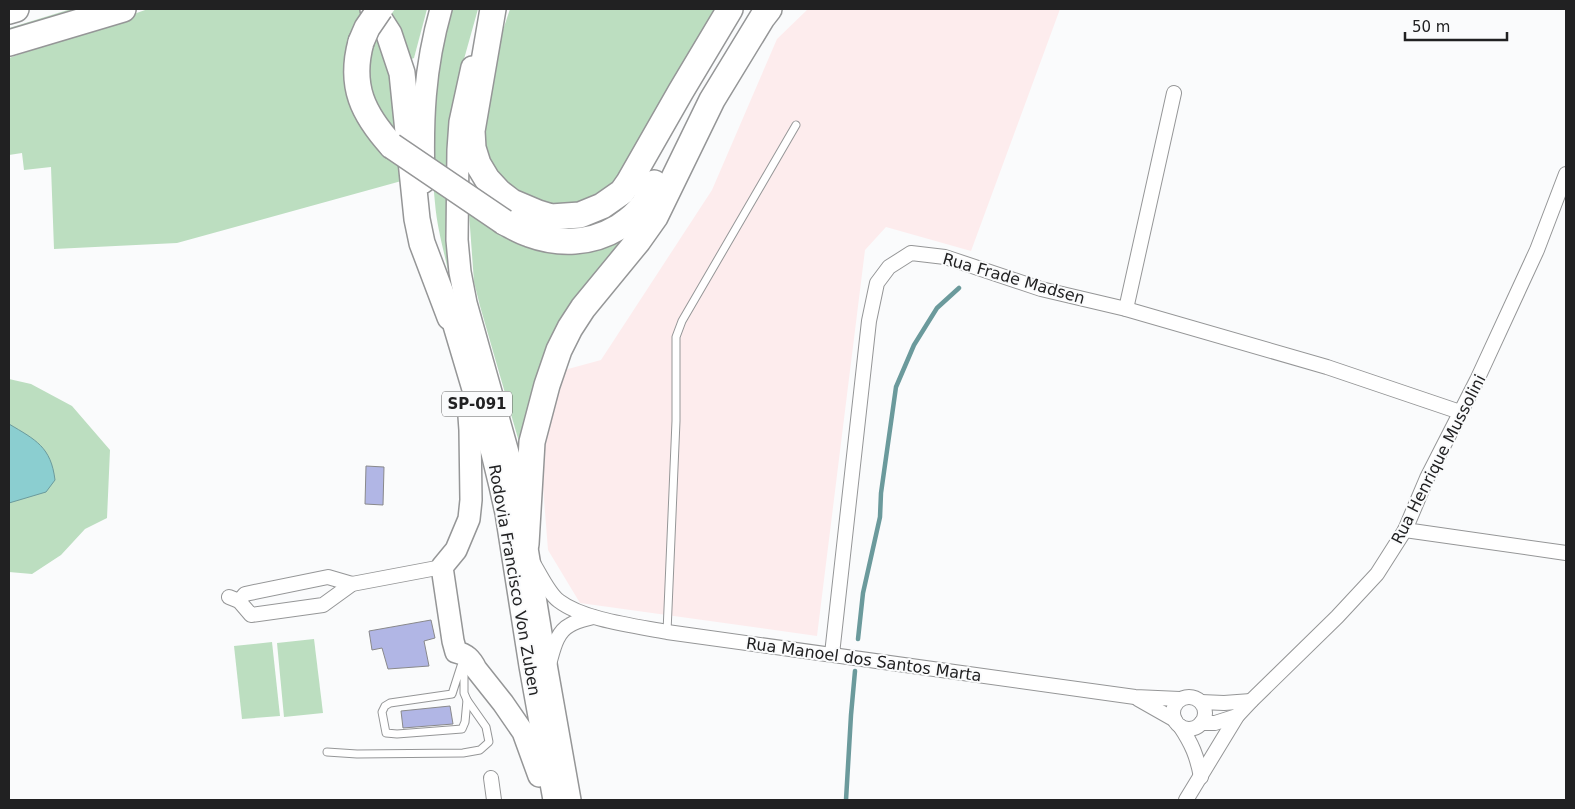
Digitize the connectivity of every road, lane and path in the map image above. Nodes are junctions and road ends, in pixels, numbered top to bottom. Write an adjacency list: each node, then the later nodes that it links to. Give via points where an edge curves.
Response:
1 (16, 9): 10 (highway)
2 (123, 9): 11 (highway)
3 (373, 9): 16 (highway, via 389,34 402,73 418,227)
4 (380, 9): 8 (highway, bridge, via 361,42 356,68 360,96 373,124 392,146 504,222 528,234 568,242 593,239 612,232 644,205 687,114)
5 (442, 9): 16 (main road, Rodovia Francisco Von Zuben / SP-091, via 424,96 423,141 429,225)
6 (491, 9): 7 (highway, via 472,131 478,164 487,179 512,202 538,213 567,217 602,206 622,192); 20 (main road, Rodovia Francisco Von Zuben / SP-091, via 473,62 460,122 457,240 466,303 516,481)
7 (730, 9)
8 (748, 9)
9 (769, 9): 20 (highway, via 712,100 655,217 583,308 559,350 532,442)
10 (9, 11)
11 (9, 43)
12 (1174, 93): 15 (street)
13 (796, 125): 25 (lane, via 682,321 676,337)
14 (1566, 174): 18 (street, Rua Henrique Mussolini, via 1537,250 1478,380)
15 (1126, 309): 18 (street, Rua Frade Madsen, via 1327,367); 26 (street, Rua Frade Madsen, via 1041,289 944,257 911,253 889,267 877,283 869,321)
16 (450, 316): 17 (main road, Rodovia Francisco Von Zuben / SP-091)
17 (465, 365): 22 (main road, via 470,430 469,520 456,550); 43 (main road, Rodovia Francisco Von Zuben / SP-091, via 492,453 506,513)
18 (1460, 412): 19 (street, Rua Henrique Mussolini)
19 (1405, 530): 21 (street); 32 (street, Rua Henrique Mussolini, via 1377,574)
20 (527, 550): 24 (street, Rua Manoel dos Santos Marta, via 558,600); 28 (main road, Rodovia Francisco Von Zuben / SP-091)
21 (1566, 552)
22 (442, 567): 23 (street); 27 (main road, via 456,652 465,654)
23 (352, 584): 23 (street, via 328,577 234,599 251,614 323,606)
24 (593, 617): 25 (street, Rua Manoel dos Santos Marta); 28 (street, via 569,625 561,632)
25 (667, 632): 26 (street, Rua Manoel dos Santos Marta)
26 (832, 654): 29 (street, Rua Manoel dos Santos Marta)
27 (473, 665): 31 (lane, via 464,672); 31 (lane, via 461,666 452,694 385,706 382,712 386,733 462,729); 42 (main road, via 522,732)
28 (547, 670): 44 (main road, Rodovia Francisco Von Zuben / SP-091)
29 (1135, 697): 30 (street, Rua Manoel dos Santos Marta); 35 (street, Rua Manoel dos Santos Marta)
30 (1180, 699): 33 (street, via 1192,697); 35 (street, via 1173,712)
31 (467, 700): 37 (lane, via 486,727 489,742 480,750 451,754)
32 (1251, 701): 33 (street); 34 (street, Rua Henrique Mussolini)
33 (1201, 702): 36 (street)
34 (1237, 716): 36 (street); 38 (street, Rua Henrique Mussolini)
35 (1177, 723): 36 (street, via 1187,728); 40 (street, via 1197,757)
36 (1208, 723): 38 (street, via 1217,738)
37 (327, 752)
38 (1215, 754): 40 (street, Rua Henrique Mussolini)
39 (490, 778): 41 (street)
40 (1200, 778): 45 (street, Rua Henrique Mussolini)
41 (494, 800)
42 (547, 800)
43 (554, 800)
44 (570, 800)
45 (1186, 800)

